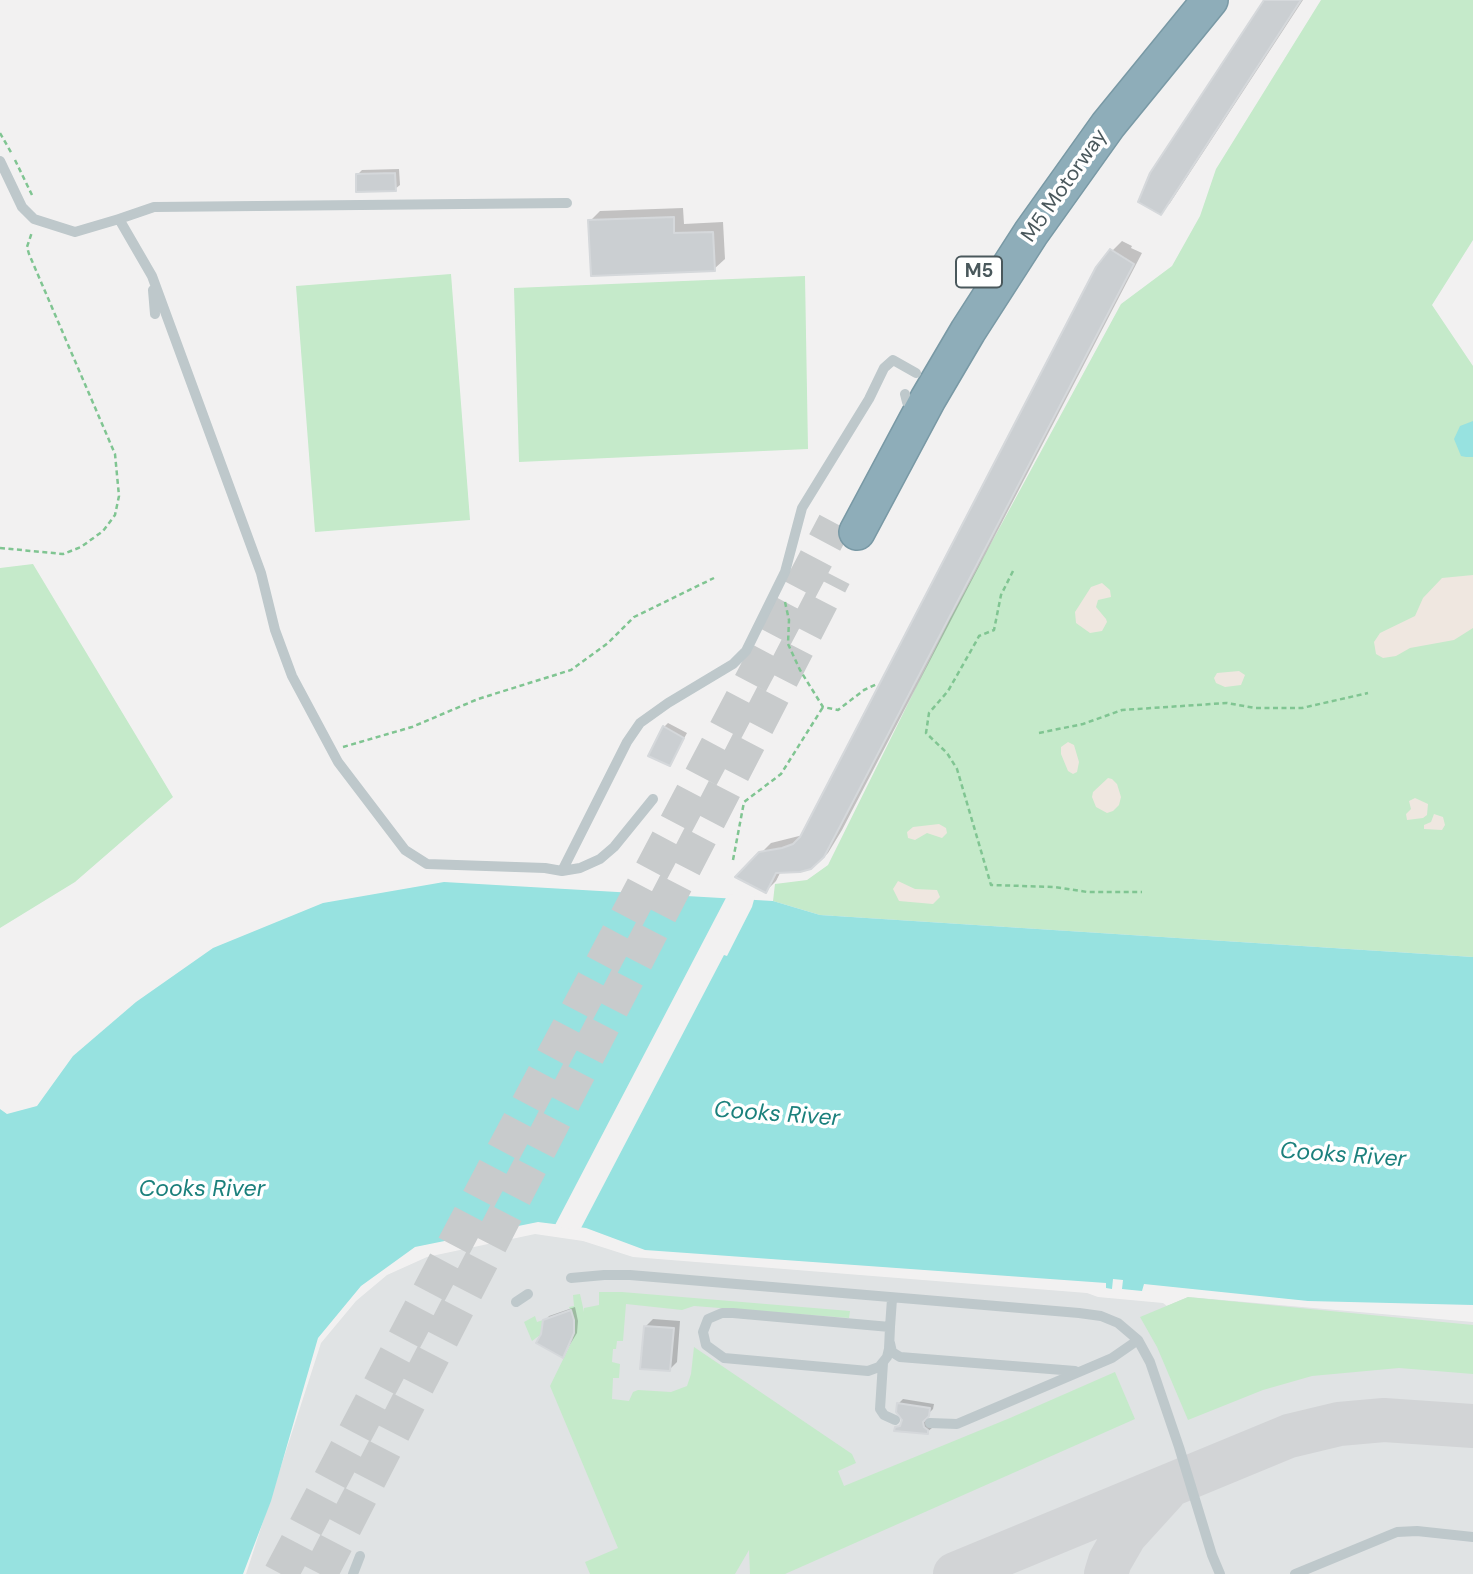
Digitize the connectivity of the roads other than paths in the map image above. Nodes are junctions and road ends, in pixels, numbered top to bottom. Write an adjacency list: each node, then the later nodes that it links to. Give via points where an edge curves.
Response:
1 (1183, 0): 3 (highway, M5 Motorway / M5)
2 (1210, 0): 3 (highway, M5 Motorway / M5)
3 (1158, 45): 9 (highway, M5 Motorway / M5, via 1095,108 1026,202)
4 (0, 161): 6 (lane, via 22,206 34,219 75,232)
5 (567, 203): 6 (lane, via 154,207)
6 (119, 219): 7 (lane)
7 (152, 276): 8 (lane); 12 (lane, via 261,573 292,676 338,762 405,850 427,864)
8 (155, 314)
9 (917, 389): 10 (highway, M5 Motorway / M5); 12 (lane, via 893,360 884,368 802,508 793,550 746,651 640,723)
10 (846, 528)
11 (653, 799): 12 (lane, via 600,859)
12 (562, 871)
13 (571, 1279): 15 (lane, via 630,1275)
14 (528, 1294): 16 (lane)
15 (892, 1299): 17 (lane); 18 (lane, via 1101,1317 1118,1323)
16 (516, 1302)
17 (890, 1326): 19 (lane); 20 (lane, via 733,1313 714,1316 703,1332 706,1345 724,1358 859,1371 874,1370)
18 (1138, 1340): 21 (lane); 27 (lane, via 1161,1390)
19 (889, 1341): 20 (lane); 21 (lane, via 892,1352 900,1357)
20 (884, 1363): 22 (lane, via 880,1409)
21 (1083, 1370): 23 (lane, via 957,1424)
22 (895, 1420)
23 (930, 1423)
24 (1473, 1537): 28 (lane, via 1397,1532)
25 (360, 1556): 26 (lane)
26 (353, 1574)
27 (1220, 1574)
28 (1295, 1574)

